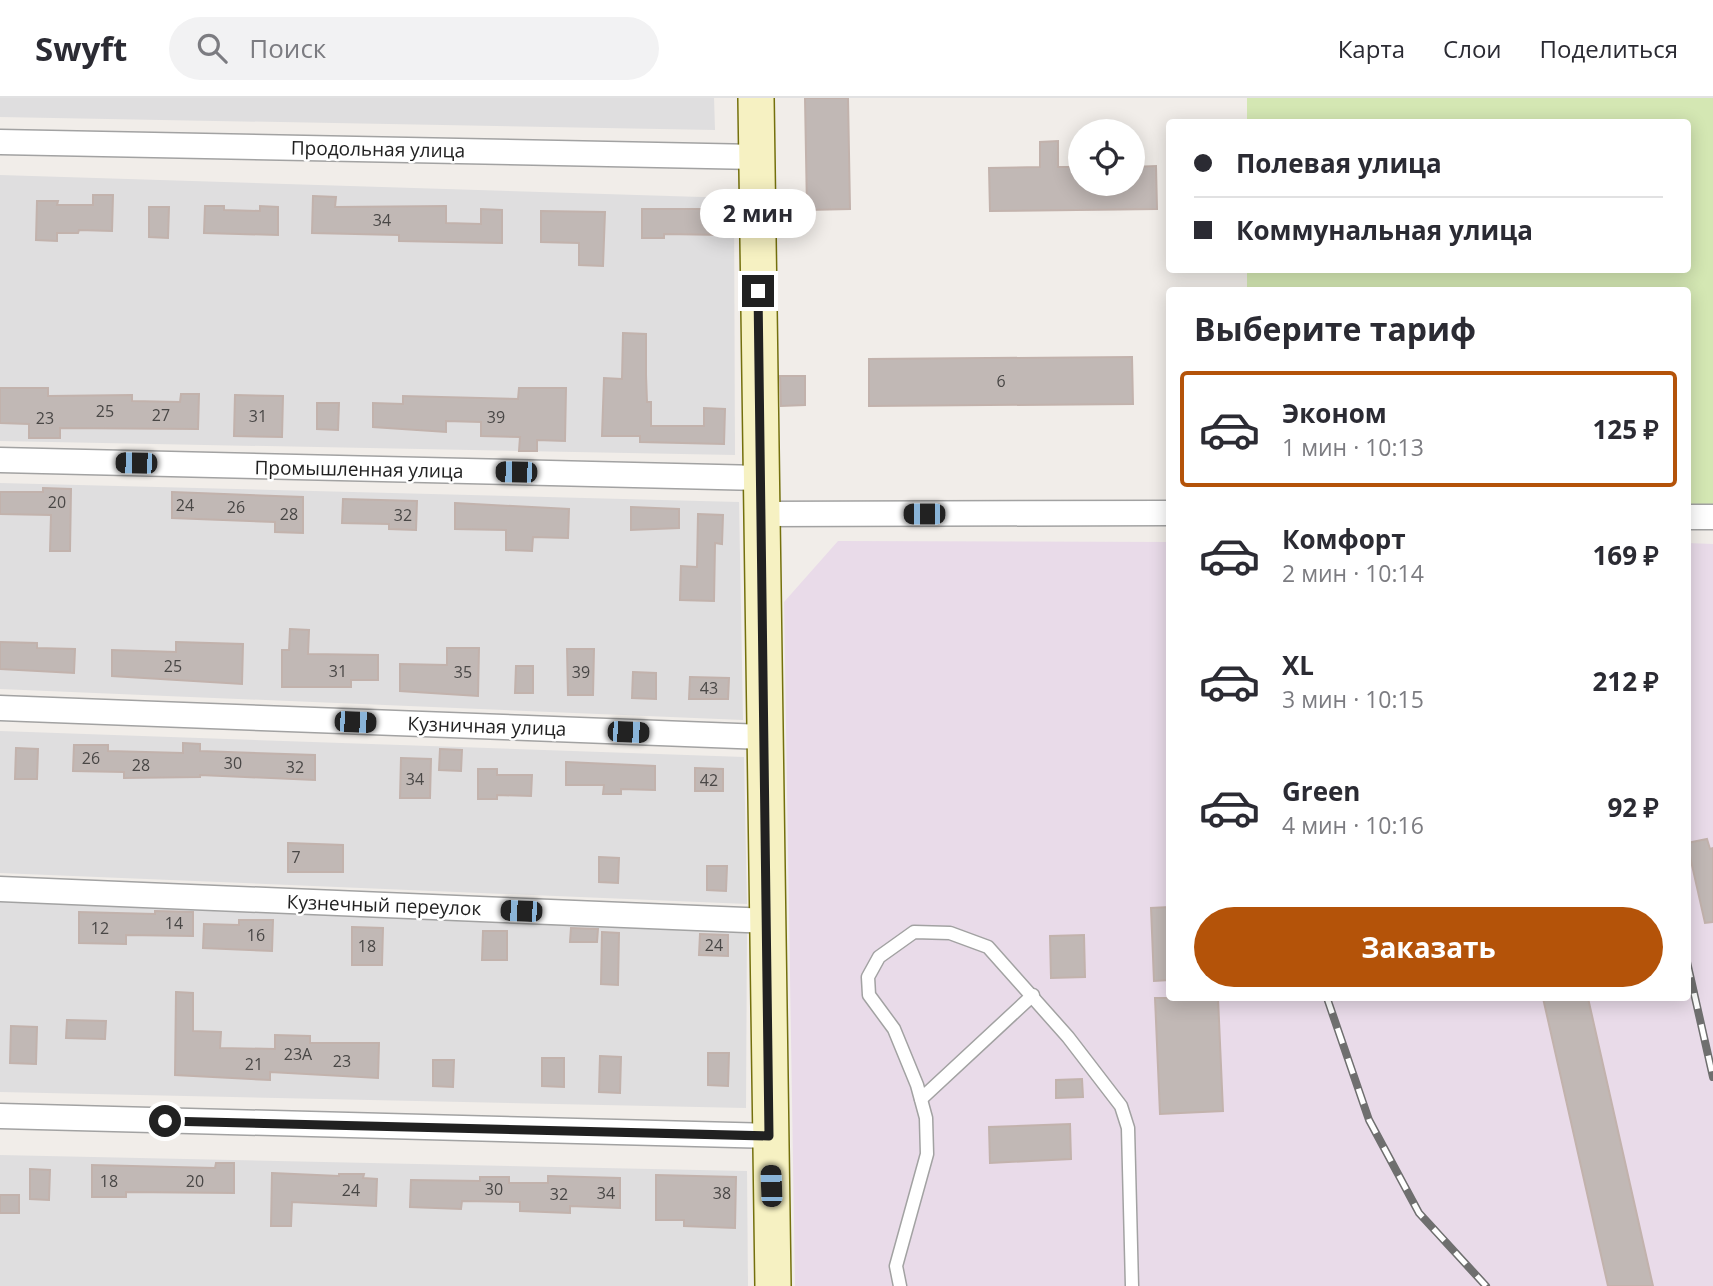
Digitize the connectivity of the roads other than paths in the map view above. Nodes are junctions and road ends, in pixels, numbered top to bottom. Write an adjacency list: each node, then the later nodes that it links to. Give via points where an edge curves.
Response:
1 (755, 98): 3 (street)
2 (0, 142): 3 (street, Продольная улица)
3 (757, 157): 5 (street)
4 (0, 460): 5 (street, Промышленная улица)
5 (760, 478): 7 (street)
6 (1166, 513): 7 (street)
7 (761, 514): 11 (street)
8 (1691, 517): 9 (street)
9 (1713, 517)
10 (0, 708): 11 (street, Кузничная улица)
11 (764, 737): 13 (street)
12 (0, 889): 13 (street, Кузнечный переулок)
13 (768, 921): 17 (street)
14 (1032, 995): 15 (lane); 15 (lane, via 988,947 950,933 914,932 879,957 868,977 869,995 894,1029); 20 (lane, via 1121,1106 1128,1128)
15 (920, 1099): 19 (lane, via 926,1118 927,1154 896,1266)
16 (0, 1116): 17 (street)
17 (769, 1136): 18 (street)
18 (773, 1286)
19 (900, 1286)
20 (1132, 1286)

